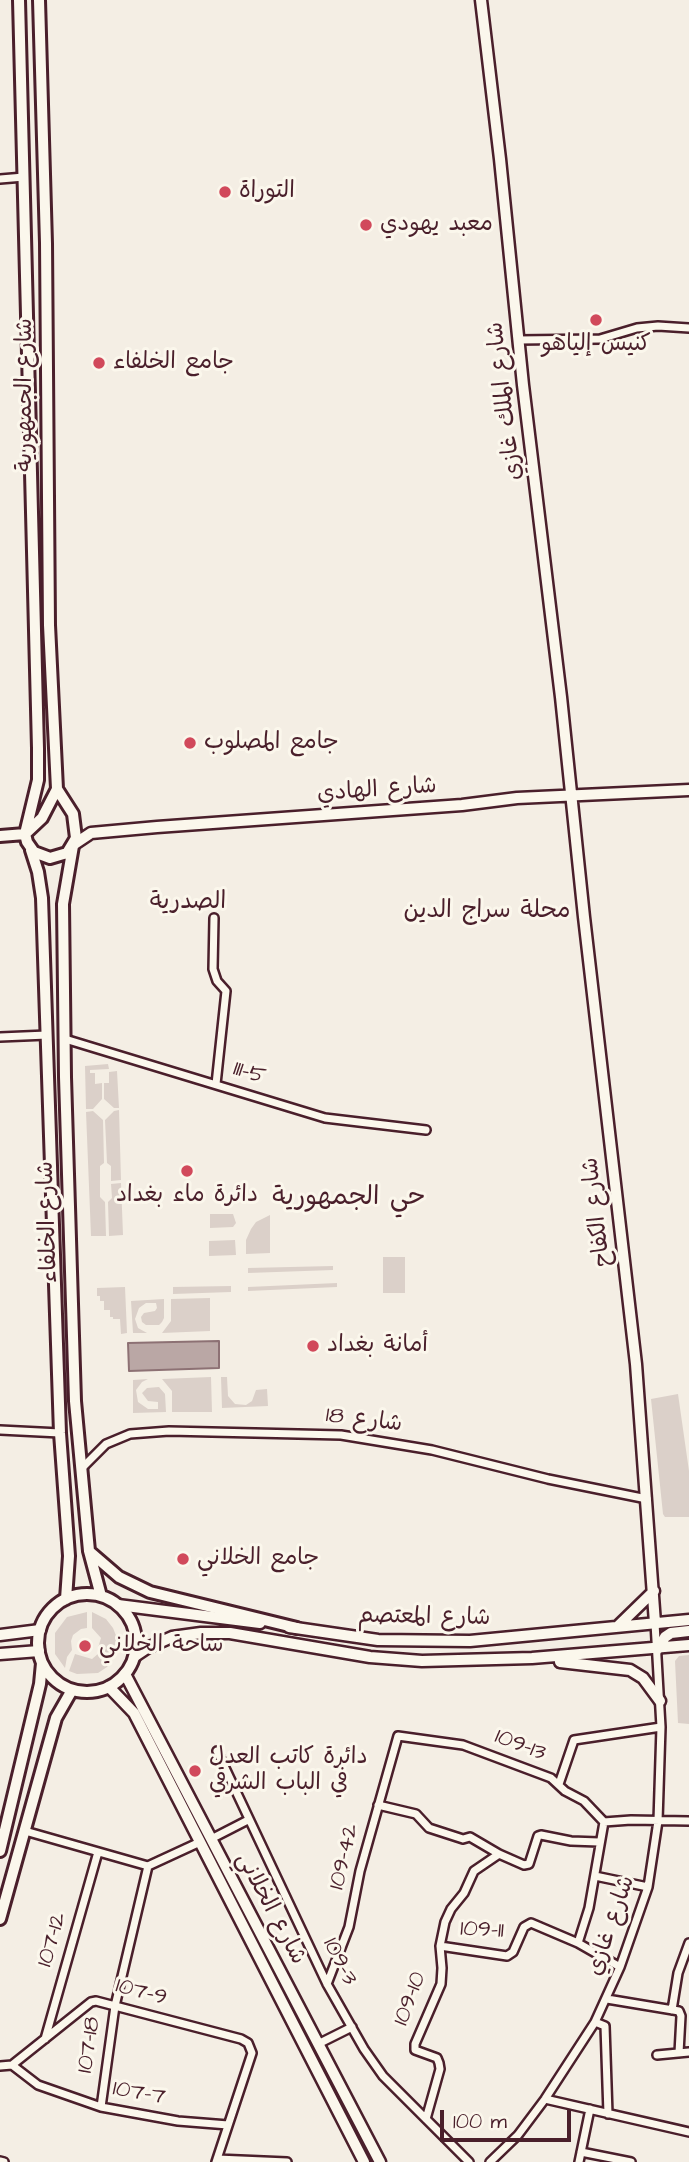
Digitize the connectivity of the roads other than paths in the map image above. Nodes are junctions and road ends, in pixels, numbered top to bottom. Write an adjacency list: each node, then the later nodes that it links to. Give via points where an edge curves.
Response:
1 (19, 0): 4 (main road)
2 (39, 0): 8 (main road, شارع الجمهورية, via 49,625)
3 (481, 0): 7 (main road, شارع الملك غازي)
4 (24, 177): 5 (street); 11 (main road, via 38,748 38,780)
5 (0, 179)
6 (689, 328): 7 (street, via 637,328 600,339)
7 (518, 340): 10 (main road, شارع الملك غازي)
8 (57, 789): 11 (main road, via 43,818); 13 (main road, شارع الخلفاء, via 75,820)
9 (689, 790): 10 (main road, شارع الهادي)
10 (571, 797): 13 (main road, شارع الهادي, via 104,832 88,835); 24 (main road, شارع الكفاح, via 636,1364)
11 (25, 834): 12 (main road); 14 (main road, شارع الخلفاء)
12 (0, 836)
13 (73, 846): 14 (main road, via 50,858); 18 (main road, شارع الخلفاء, via 63,904)
14 (30, 848): 16 (main road, شارع الخلفاء, via 42,898)
15 (214, 918): 19 (street, via 213,970 226,991)
16 (47, 1035): 17 (street); 22 (main road, شارع الخلفاء)
17 (0, 1037)
18 (65, 1039): 19 (street, 111-5); 23 (main road, شارع الخلفاء, via 75,1401)
19 (216, 1084): 20 (street, 111-5, via 325,1118)
20 (426, 1130)
21 (0, 1430): 22 (street)
22 (60, 1433): 28 (main road, شارع الخلفاء, via 69,1556)
23 (82, 1468): 24 (street, شارع 18, via 106,1444 130,1434 341,1435 432,1450); 25 (main road, شارع الخلفاء)
24 (647, 1499): 26 (main road, شارع الكفاح)
25 (89, 1551): 27 (main road, شارع الخلفاء); 33 (main road, via 119,1577 150,1592)
26 (654, 1591): 31 (main road, شارع الكفاح); 32 (main road)
27 (101, 1596): 28 (main road); 29 (main road)
28 (66, 1598): 34 (main road, via 45,1617)
29 (118, 1605): 33 (main road, شارع المعتصم); 40 (main road, via 130,1619 136,1637)
30 (689, 1620): 31 (main road, شارع المعتصم)
31 (655, 1623): 32 (main road, شارع المعتصم); 38 (street, شارع غازي)
32 (617, 1627): 33 (main road, شارع المعتصم, via 470,1641 378,1640)
33 (297, 1628)
34 (40, 1630): 36 (main road); 41 (main road)
35 (689, 1631): 38 (main road, via 671,1633)
36 (0, 1635)
37 (689, 1645): 38 (main road, شارع المعتصم)
38 (657, 1649): 42 (main road, شارع المعتصم); 46 (street, شارع غازي)
39 (0, 1654): 41 (main road)
40 (135, 1656): 42 (main road, شارع المعتصم, via 172,1637 230,1633 370,1657 422,1661); 43 (main road)
41 (40, 1657): 45 (main road, via 49,1675); 52 (main road, via 40,1685)
42 (532, 1658): 46 (main road, via 630,1670 643,1678)
43 (125, 1675): 44 (main road); 58 (main road, شارع الخلاني)
44 (109, 1687): 45 (main road, via 91,1692); 59 (main road, شارع الخلاني, via 134,1713)
45 (72, 1690): 57 (main road, via 56,1718)
46 (660, 1701): 47 (street, شارع غازي)
47 (661, 1727): 50 (street, via 574,1740); 54 (street, شارع غازي)
48 (396, 1738): 50 (street, 109-13, via 463,1745); 51 (street, 109-42)
49 (217, 1751): 53 (street, 109-3)
50 (559, 1784): 56 (street, 109-13)
51 (378, 1805): 63 (street, via 415,1814 429,1828 470,1837); 72 (street, 109-42, via 349,1927)
52 (4, 1816): 61 (main road)
53 (248, 1820): 58 (street); 72 (street, 109-3)
54 (658, 1821): 55 (street); 56 (street); 66 (street, شارع غازي)
55 (689, 1821)
56 (604, 1822): 60 (street)
57 (25, 1831): 62 (street); 67 (main road)
58 (211, 1839): 79 (main road, شارع الخلاني)
59 (200, 1842): 64 (street); 96 (main road, شارع الخلاني)
60 (599, 1842): 63 (street, via 541,1835 527,1865); 65 (street)
61 (0, 1851)
62 (98, 1852): 64 (street); 78 (street, 107-12)
63 (499, 1854): 70 (street, 109-10, via 474,1871 451,1909)
64 (148, 1866): 74 (street, 107-18)
65 (595, 1876): 66 (street); 68 (street)
66 (648, 1887): 71 (street, شارع غازي)
67 (0, 1919)
68 (578, 1943): 70 (street, 109-11, via 531,1923 507,1956); 71 (street, 109-11)
69 (689, 1944): 75 (street)
70 (440, 1947): 89 (street, 109-10, via 441,1984 415,2044 415,2050 437,2059 440,2069)
71 (620, 1967): 73 (street, شارع غازي)
72 (327, 1984): 77 (street, 109-3)
73 (607, 1999): 75 (street); 76 (street, شارع غازي)
74 (115, 2006): 78 (street, 107-9, via 91,2002); 86 (street, 107-18); 90 (street, 107-9, via 248,2043 252,2053)
75 (672, 2010): 81 (street, via 681,2016)
76 (595, 2022): 85 (street, شارع غازي); 88 (street, via 605,2026)
77 (352, 2027): 79 (street); 89 (street, 109-3, via 372,2063)
78 (45, 2039): 83 (street, 107-9)
79 (318, 2044): 97 (main road, شارع الخلاني)
80 (689, 2052): 81 (street)
81 (680, 2053): 82 (street)
82 (657, 2055)
83 (12, 2065): 84 (street); 86 (street, 107-7, via 38,2085)
84 (0, 2066)
85 (545, 2099): 87 (street); 99 (street, شارع غازي)
86 (101, 2107): 90 (street, 107-7)
87 (590, 2109): 88 (street); 92 (street)
88 (608, 2113): 91 (street)
89 (426, 2119): 98 (street, 109-3)
90 (228, 2125): 93 (street)
91 (689, 2132)
92 (581, 2152): 100 (street); 101 (street)
93 (216, 2161): 94 (street)
94 (236, 2161): 95 (street)
95 (287, 2162)
96 (364, 2162)
97 (380, 2162)
98 (469, 2162)
99 (490, 2162)
100 (579, 2162)
101 (631, 2162)

